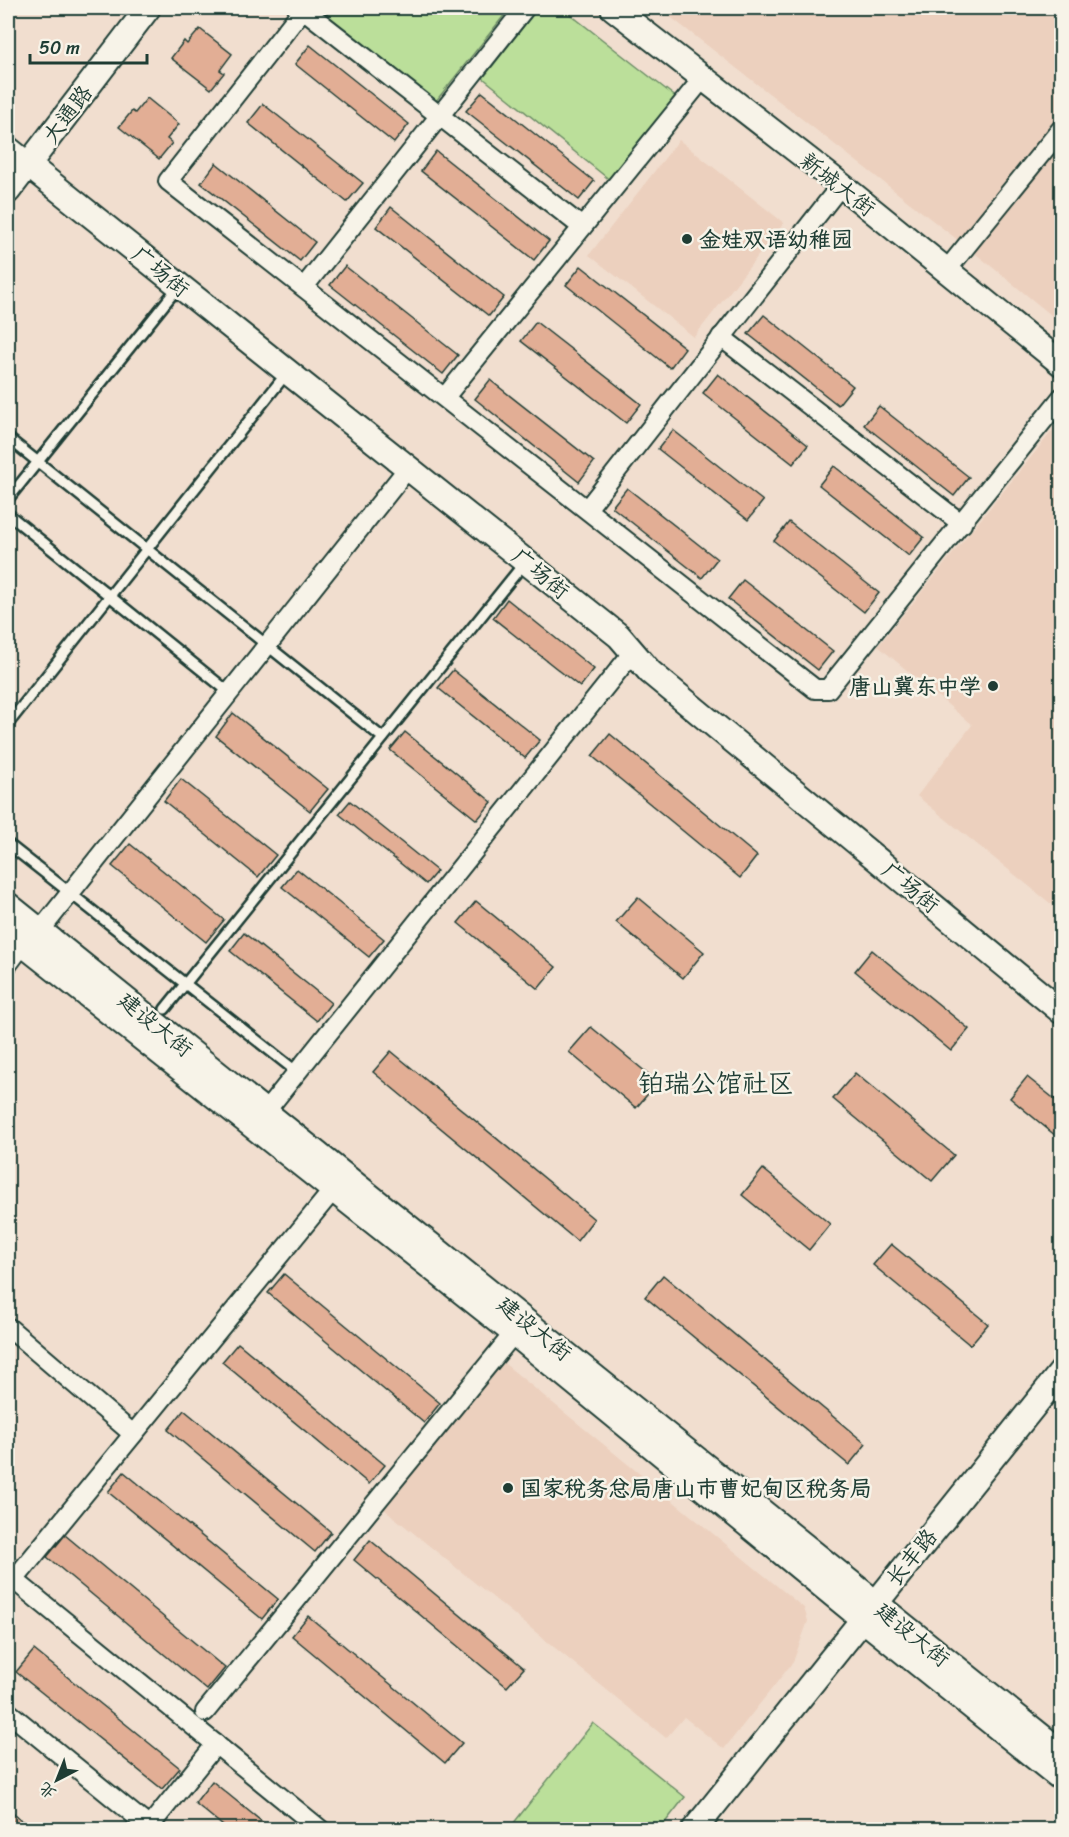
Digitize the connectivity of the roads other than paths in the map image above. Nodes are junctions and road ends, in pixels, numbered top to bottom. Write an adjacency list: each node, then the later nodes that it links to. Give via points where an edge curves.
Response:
1 (148, 8): 8 (main road, 大通路)
2 (525, 8): 5 (street)
3 (613, 8): 4 (main road, 新城大街)
4 (704, 78): 9 (main road, 新城大街); 11 (street)
5 (440, 116): 11 (street); 14 (street); 14 (street, via 303,9 168,181)
6 (1062, 129): 12 (street)
7 (8, 149): 8 (main road, 广场街)
8 (28, 165): 10 (main road, 大通路); 13 (main road, 广场街)
9 (841, 185): 12 (main road, 新城大街); 15 (street)
10 (8, 191)
11 (582, 227): 18 (street)
12 (946, 271): 16 (main road, 新城大街)
13 (179, 285): 17 (main road, 广场街); 21 (lane)
14 (304, 287): 18 (street)
15 (722, 338): 24 (street); 26 (street)
16 (1062, 364)
17 (288, 372): 22 (main road, 广场街); 27 (lane)
18 (445, 397): 24 (street)
19 (1062, 397): 26 (street)
20 (8, 438): 21 (lane)
21 (38, 462): 23 (lane); 27 (lane)
22 (408, 468): 28 (main road, 广场街); 30 (street)
23 (8, 499)
24 (587, 509): 26 (street, via 815,689 828,689)
25 (8, 514): 29 (lane)
26 (962, 524)
27 (147, 549): 29 (lane); 30 (lane)
28 (526, 561): 31 (main road, 广场街, via 619,636); 34 (lane)
29 (110, 596): 32 (lane); 33 (lane)
30 (267, 645): 32 (street); 34 (lane)
31 (633, 652): 42 (main road, 广场街, via 650,672); 43 (street)
32 (230, 693): 36 (street)
33 (8, 724)
34 (383, 738): 40 (lane)
35 (8, 844): 36 (lane)
36 (71, 893): 38 (street); 40 (lane)
37 (8, 905): 38 (main road, 建设大街)
38 (24, 936): 39 (street); 44 (main road, 建设大街); 45 (main road, 建设大街)
39 (8, 964)
40 (186, 984): 41 (lane); 43 (lane)
41 (165, 1009)
42 (1062, 1012)
43 (297, 1072): 44 (street)
44 (266, 1111): 52 (main road, 建设大街)
45 (333, 1190): 47 (main road, 建设大街); 50 (street)
46 (8, 1327): 50 (street)
47 (514, 1333): 52 (main road, 建设大街); 54 (street)
48 (1062, 1371): 52 (main road, 长丰路)
49 (1062, 1396): 52 (main road)
50 (133, 1434): 51 (street)
51 (11, 1577): 55 (street)
52 (875, 1616): 56 (main road, 建设大街); 57 (main road, 建设大街); 60 (main road, 长丰路); 61 (main road)
53 (8, 1712): 58 (street)
54 (206, 1712)
55 (216, 1744): 58 (street); 59 (street)
56 (1062, 1753)
57 (1062, 1779)
58 (151, 1828)
59 (321, 1830)
60 (694, 1830)
61 (715, 1830)

